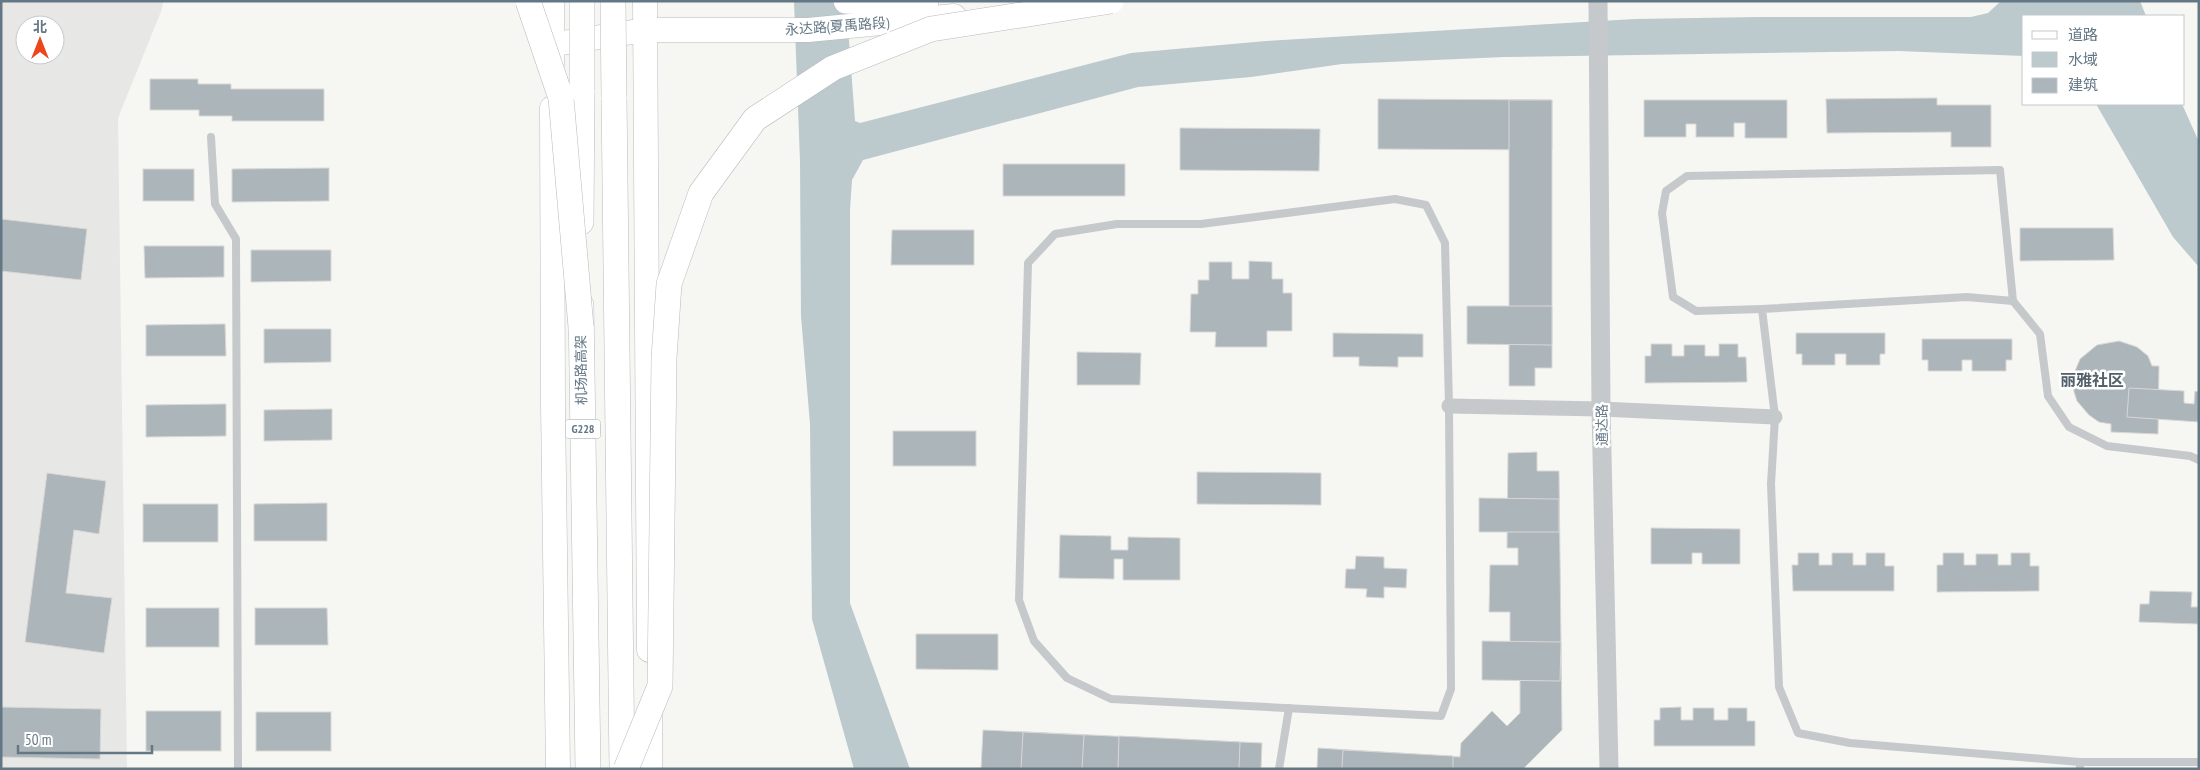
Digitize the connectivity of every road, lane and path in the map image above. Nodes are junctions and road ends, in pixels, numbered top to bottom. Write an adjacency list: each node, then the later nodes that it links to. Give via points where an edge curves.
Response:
1 (528, 1): 16 (highway, bridge, via 561,98)
2 (552, 1): 12 (main road)
3 (582, 1): 16 (highway, 机场路高架 / G228, bridge)
4 (614, 1): 27 (highway, G228, bridge)
5 (645, 1): 11 (main road)
6 (846, 1): 7 (highway, via 905,4)
7 (926, 1)
8 (1111, 1): 28 (highway, bridge, via 931,29 833,68 755,119 701,193 668,284 664,358 660,686)
9 (1123, 1): 11 (main road, 永达路(夏禹路段), via 808,30)
10 (1598, 2): 18 (street, 通达路)
11 (645, 30): 12 (main road, 永达路(夏禹路段)); 29 (main road)
12 (552, 44): 25 (main road)
13 (211, 137): 24 (lane, via 215,204 236,239)
14 (2013, 301): 15 (lane, via 1967,297); 15 (lane, via 2000,170 1688,176 1666,190 1662,213 1673,297 1696,311); 20 (lane, via 2040,334 2048,396 2069,427 2107,446 2190,456)
15 (1762, 309): 19 (lane)
16 (581, 327): 26 (highway, 机场路高架 / G228)
17 (1449, 406): 18 (street); 21 (lane, via 1451,689 1441,716); 21 (lane, via 1445,242 1426,205 1395,199 1201,224 1118,224 1055,234 1028,263 1019,600 1034,641 1067,678 1111,699)
18 (1601, 409): 19 (street); 31 (street, 通达路)
19 (1775, 417): 23 (lane, via 1771,484 1779,687 1798,732 1850,743)
20 (2199, 460)
21 (1289, 708): 30 (lane)
22 (2199, 762): 23 (lane)
23 (2080, 765)
24 (238, 769)
25 (558, 769)
26 (588, 769)
27 (622, 769)
28 (626, 769)
29 (650, 769)
30 (1279, 769)
31 (1609, 769)

